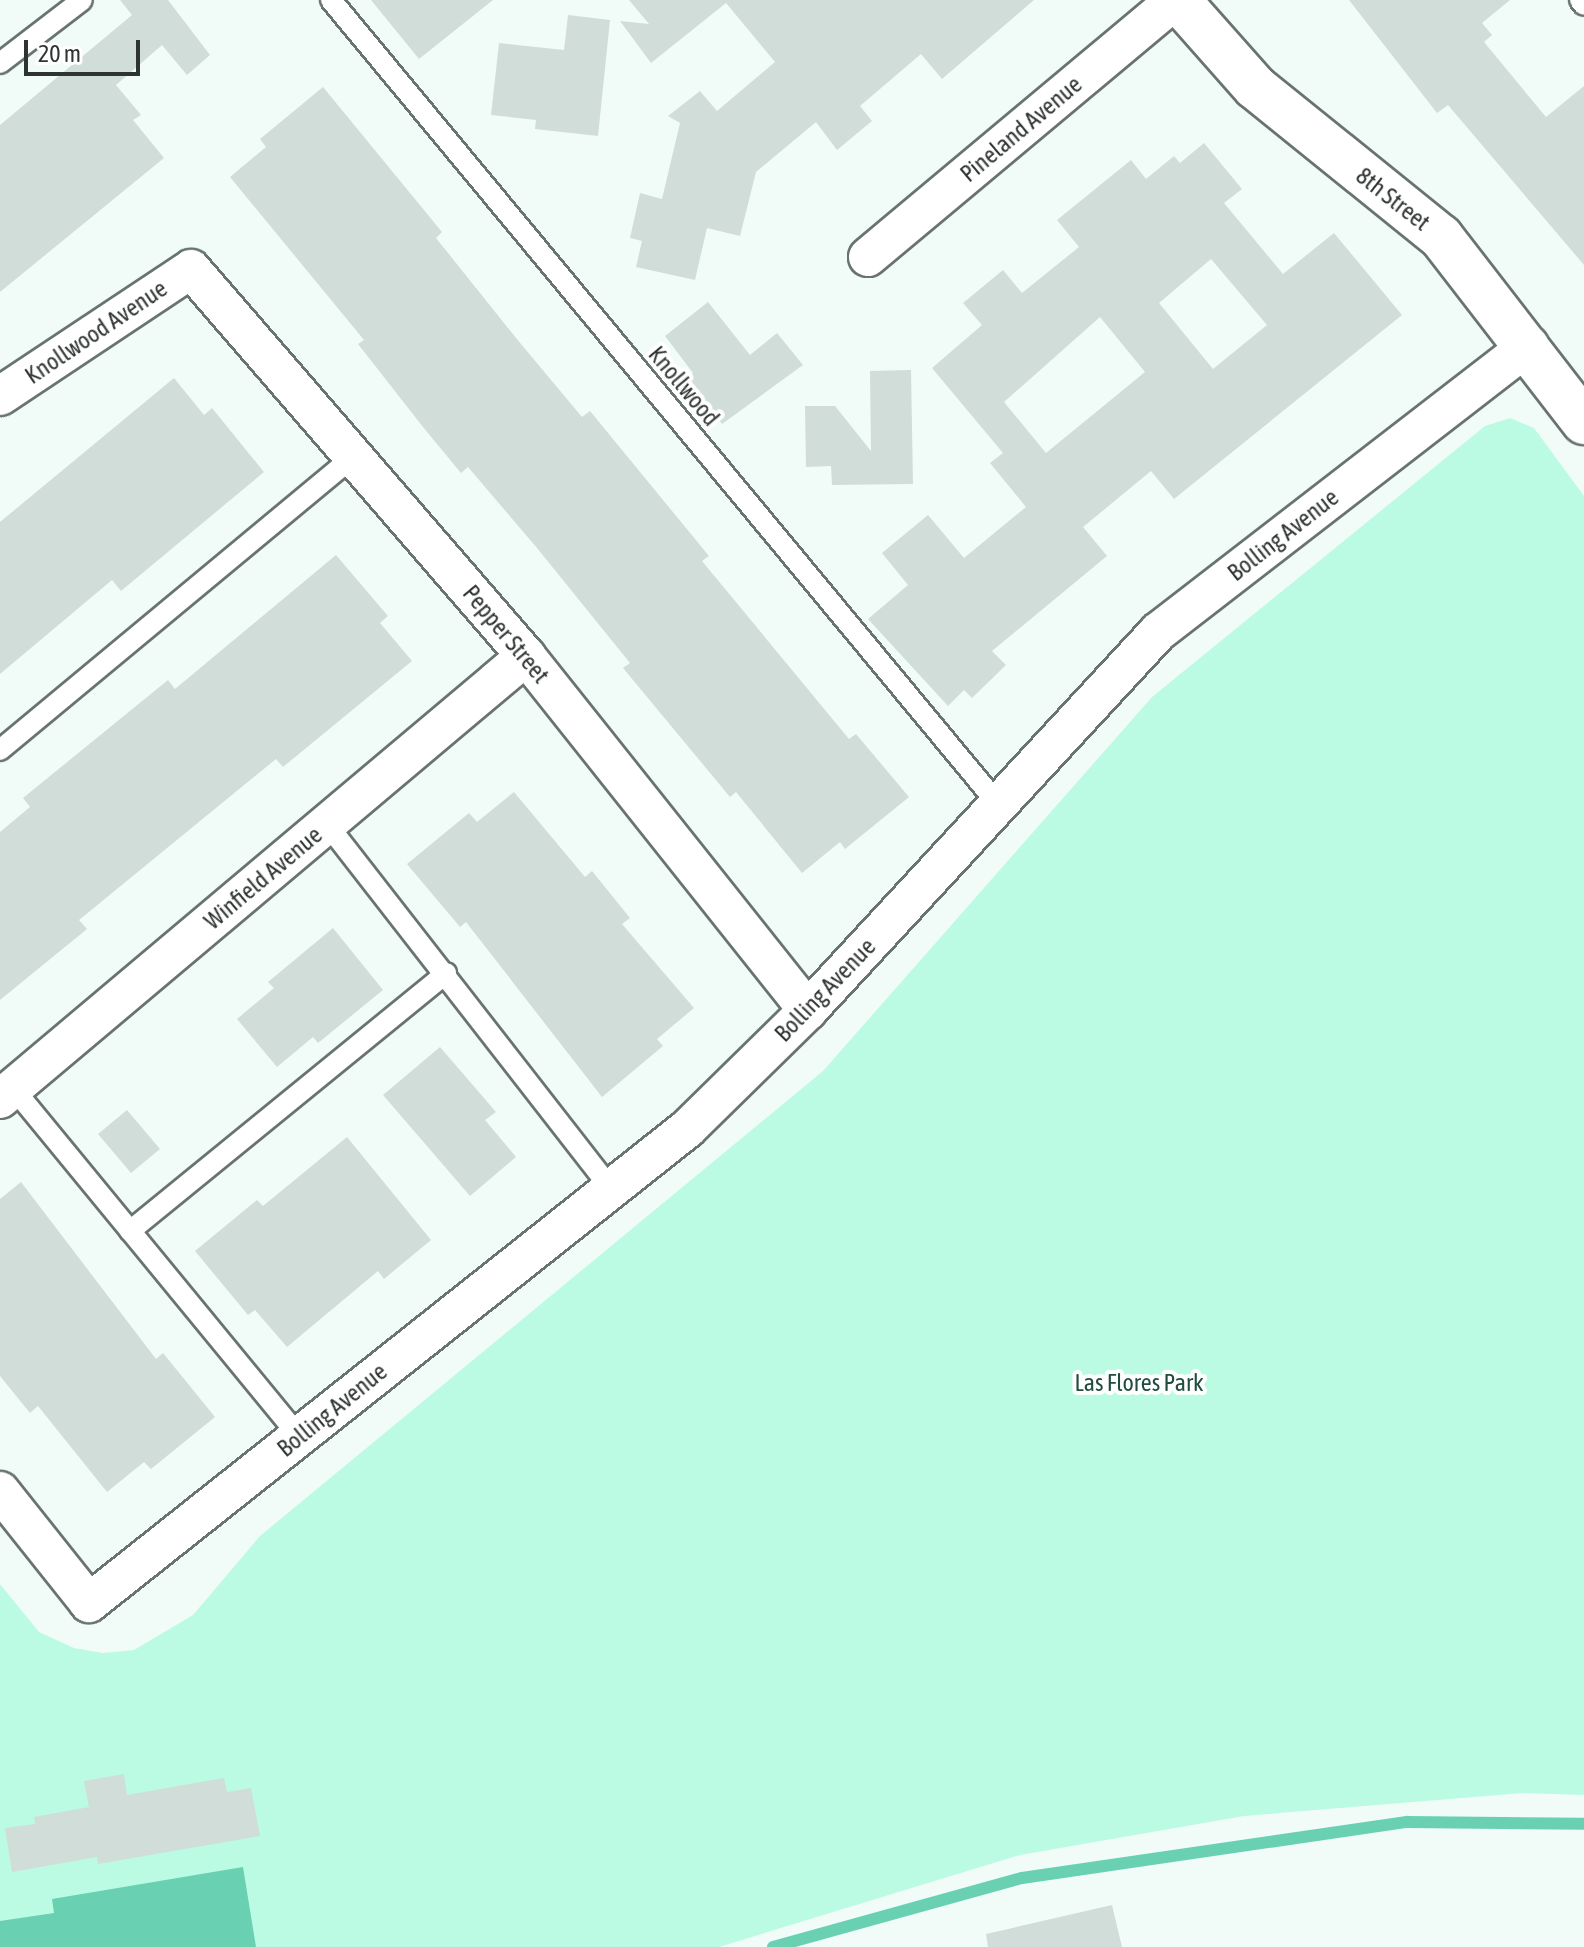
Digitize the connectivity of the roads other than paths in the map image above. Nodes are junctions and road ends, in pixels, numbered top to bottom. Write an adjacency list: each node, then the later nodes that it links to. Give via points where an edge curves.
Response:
1 (82, 0): 6 (lane)
2 (331, 0): 15 (lane, Knollwood)
3 (1176, 0): 7 (street, Pineland Avenue); 9 (street, 8th Street, via 1255,87 1441,237)
4 (1580, 0): 5 (lane)
5 (1584, 5)
6 (0, 63)
7 (868, 257)
8 (191, 269): 10 (street, Knollwood Avenue); 12 (street, Pepper Street)
9 (1529, 345): 11 (street, 8th Street); 15 (street, Bolling Avenue, via 1158,632)
10 (0, 396)
11 (1584, 422)
12 (354, 456): 13 (street, Pepper Street); 14 (lane)
13 (526, 656): 16 (street, Winfield Avenue); 18 (street, Pepper Street)
14 (0, 750)
15 (998, 804): 18 (street, Bolling Avenue)
16 (327, 824): 17 (lane); 19 (street, Winfield Avenue)
17 (446, 973): 20 (lane); 21 (lane)
18 (808, 1010): 20 (street, Bolling Avenue, via 688,1128)
19 (7, 1094): 21 (lane)
20 (611, 1189): 22 (street, Bolling Avenue)
21 (130, 1231): 22 (lane)
22 (299, 1436): 23 (street, Bolling Avenue, via 89,1603)
23 (0, 1491)

